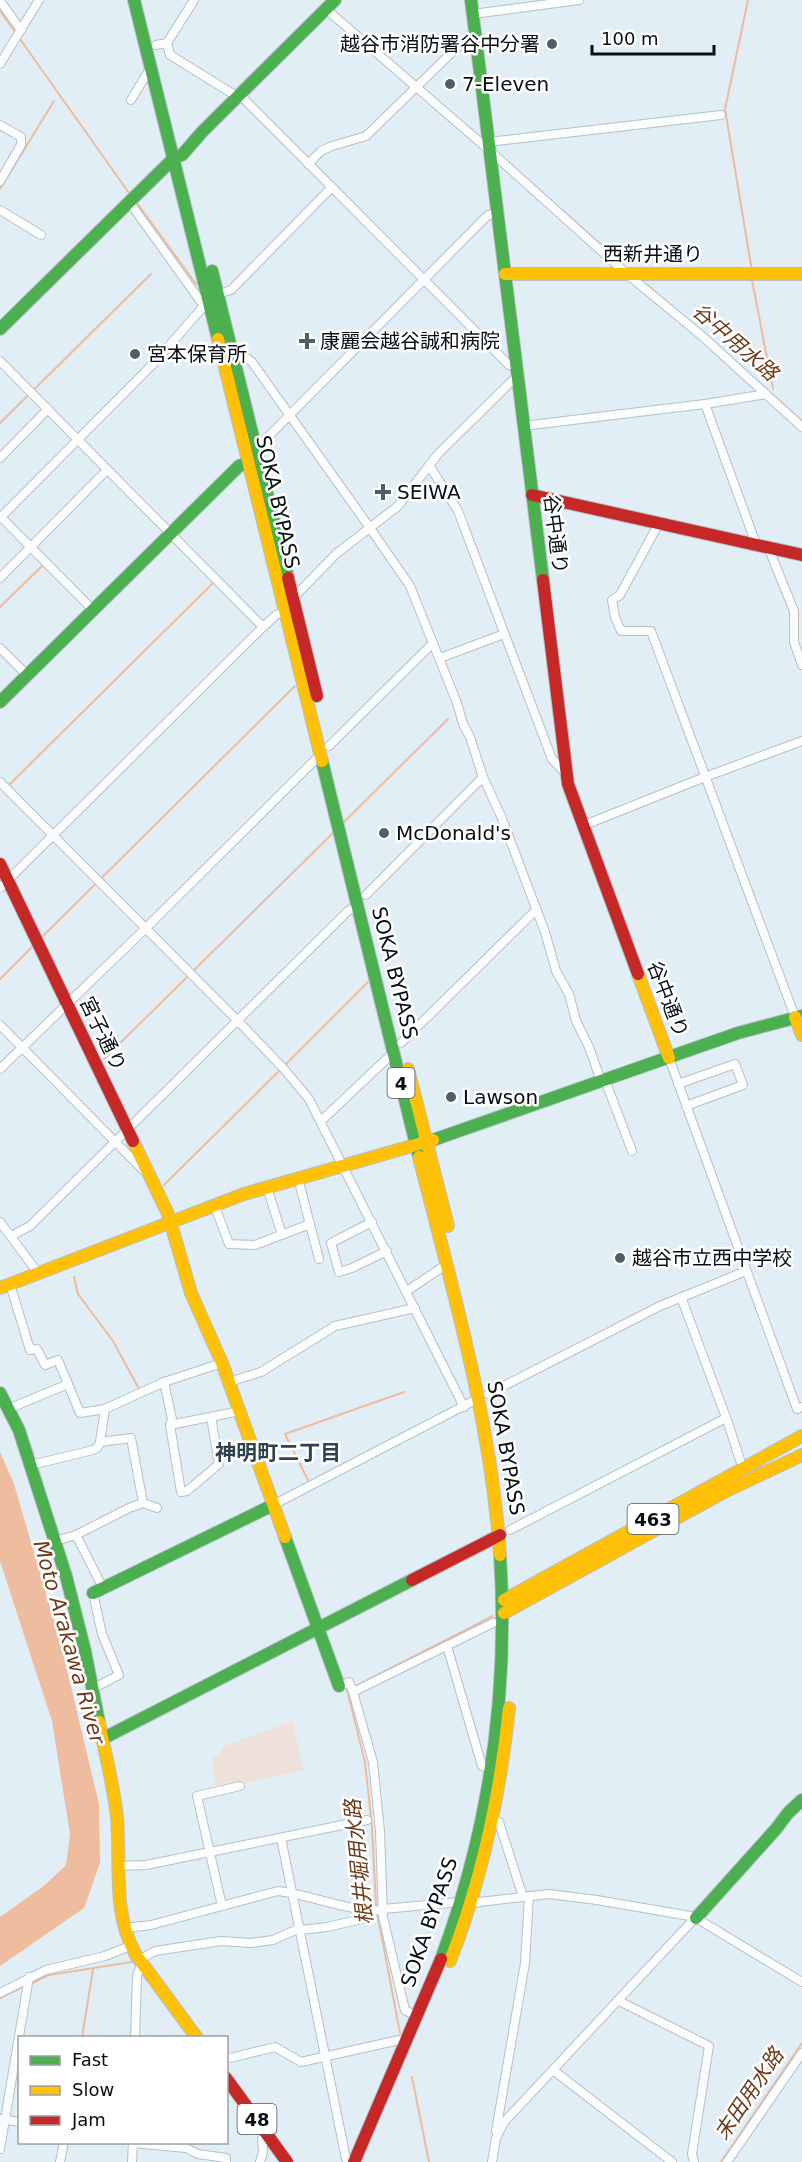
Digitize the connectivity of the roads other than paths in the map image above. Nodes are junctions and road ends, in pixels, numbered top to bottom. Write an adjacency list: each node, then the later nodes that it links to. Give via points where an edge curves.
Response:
1 (39, 0): 10 (street)
2 (134, 0): 14 (main road, SOKA BYPASS / 4)
3 (144, 0): 12 (main road, SOKA BYPASS / 4)
4 (194, 0): 12 (street)
5 (471, 0): 9 (main road, 谷中通り)
6 (579, 0): 9 (street)
7 (0, 1): 10 (street)
8 (327, 4): 15 (street); 16 (main road)
9 (472, 14): 11 (main road, 谷中通り)
10 (21, 30): 13 (street)
11 (474, 31): 15 (street); 20 (main road, 谷中通り)
12 (162, 44): 16 (street, via 170,55); 21 (main road, SOKA BYPASS / 4)
13 (0, 64)
14 (151, 67): 17 (street); 21 (main road, SOKA BYPASS / 4)
15 (414, 87): 20 (street); 22 (street, via 366,135 321,151)
16 (239, 96): 21 (main road); 22 (street)
17 (131, 100)
18 (721, 115): 20 (street)
19 (0, 125): 23 (street, via 21,137 21,145)
20 (489, 146): 27 (main road, 谷中通り); 30 (street)
21 (178, 156): 25 (main road); 33 (main road, SOKA BYPASS / 4); 34 (main road, SOKA BYPASS / 4)
22 (308, 164): 24 (street)
23 (0, 181)
24 (332, 187): 32 (street); 33 (street, via 231,290)
25 (130, 203): 34 (street); 35 (main road)
26 (0, 210): 28 (street)
27 (497, 212): 29 (main road, 谷中通り); 32 (street, via 488,216)
28 (41, 235)
29 (505, 274): 30 (main road, 西新井通り); 38 (main road, 谷中通り)
30 (627, 274): 31 (main road, 西新井通り); 39 (street)
31 (802, 274)
32 (424, 279): 38 (street); 42 (street)
33 (218, 294): 36 (main road, SOKA BYPASS / 4)
34 (207, 305): 45 (street); 48 (main road, SOKA BYPASS / 4)
35 (0, 329)
36 (233, 358): 42 (street, via 252,362); 46 (main road, SOKA BYPASS / 4)
37 (0, 361): 41 (street)
38 (517, 371): 43 (main road, 谷中通り); 49 (street)
39 (766, 394): 40 (street); 44 (street)
40 (705, 404): 43 (street); 56 (street)
41 (48, 409): 45 (street); 47 (street)
42 (289, 415): 46 (street); 54 (street)
43 (523, 426): 51 (main road, 谷中通り)
44 (802, 427)
45 (78, 439): 50 (street); 52 (street)
46 (256, 448): 60 (main road, SOKA BYPASS / 4)
47 (0, 458)
48 (248, 463): 55 (main road, via 239,466); 62 (main road, SOKA BYPASS / 4)
49 (429, 465): 54 (street, via 398,506); 64 (street, via 458,511)
50 (107, 470): 55 (street); 57 (street)
51 (532, 495): 53 (main road); 73 (main road, 谷中通り)
52 (0, 517): 57 (street)
53 (659, 523): 56 (main road); 75 (street, via 620,595 612,600 615,617 621,631 651,631)
54 (370, 528): 60 (street); 65 (street, via 410,586)
55 (170, 533): 61 (main road); 63 (street)
56 (762, 546): 58 (main road); 68 (street, via 794,611 794,642)
57 (31, 547): 59 (street); 61 (street)
58 (802, 555)
59 (0, 578)
60 (291, 596): 72 (main road, SOKA BYPASS / 4)
61 (93, 610): 69 (main road)
62 (284, 612): 63 (street); 72 (main road, SOKA BYPASS / 4)
63 (263, 627): 78 (street)
64 (504, 634): 67 (street); 73 (street, via 552,759)
65 (432, 643): 67 (street); 72 (street)
66 (0, 648): 69 (street)
67 (440, 658): 74 (street)
68 (802, 665)
69 (27, 675): 70 (main road)
70 (0, 702)
71 (802, 741): 75 (street)
72 (325, 750): 81 (main road, SOKA BYPASS / 4); 82 (main road, SOKA BYPASS / 4); 84 (street)
73 (566, 774): 77 (main road, 谷中通り)
74 (483, 777): 81 (street); 83 (street)
75 (705, 777): 77 (street); 86 (street)
76 (0, 782): 78 (street)
77 (582, 826): 92 (main road, 谷中通り)
78 (53, 835): 80 (street); 84 (street)
79 (0, 864): 80 (main road, 宮子通り)
80 (4, 884): 85 (main road, 宮子通り)
81 (366, 895): 90 (main road, SOKA BYPASS / 4)
82 (359, 907): 87 (street, via 349,910); 90 (main road, SOKA BYPASS / 4)
83 (536, 910): 90 (street); 94 (street, via 556,971)
84 (146, 930): 85 (street); 87 (street)
85 (67, 1005): 91 (street); 98 (main road, 宮子通り)
86 (799, 1016): 89 (main road); 92 (main road)
87 (237, 1020): 97 (street, via 309,1099); 98 (street)
88 (0, 1025): 91 (street)
89 (802, 1035)
90 (398, 1047): 97 (street); 100 (main road, SOKA BYPASS / 4)
91 (23, 1048): 93 (street); 99 (street)
92 (669, 1058): 94 (main road); 95 (street)
93 (0, 1069)
94 (603, 1081): 100 (main road); 101 (street)
95 (678, 1084): 96 (street); 96 (street, via 735,1064 743,1085)
96 (686, 1106): 116 (street)
97 (321, 1121): 102 (street)
98 (128, 1128): 99 (street); 103 (main road, 宮子通り)
99 (114, 1142): 103 (street); 112 (street, via 30,1226)
100 (422, 1144): 102 (main road); 115 (main road, SOKA BYPASS / 4); 127 (main road, SOKA BYPASS / 4)
101 (632, 1151)
102 (344, 1165): 104 (main road); 109 (street)
103 (151, 1177): 107 (main road, 宮子通り)
104 (298, 1178): 105 (main road); 110 (street)
105 (267, 1187): 106 (main road); 111 (street)
106 (214, 1204): 107 (main road); 111 (street, via 229,1244 255,1245)
107 (170, 1221): 117 (main road); 122 (main road, 宮子通り, via 191,1293)
108 (0, 1222): 112 (street)
109 (372, 1222): 113 (street); 113 (street, via 332,1243 339,1272)
110 (310, 1224): 111 (street); 114 (street)
111 (282, 1235)
112 (11, 1236): 117 (street)
113 (387, 1251): 119 (street)
114 (319, 1259)
115 (447, 1264): 119 (street); 127 (main road, SOKA BYPASS / 4)
116 (746, 1271): 120 (street); 129 (street, via 796,1409)
117 (38, 1273): 118 (main road)
118 (5, 1286): 125 (street, via 30,1350 37,1349 45,1365 58,1360)
119 (406, 1291): 121 (street)
120 (681, 1297): 127 (street); 134 (street)
121 (415, 1308): 124 (street, via 335,1326 261,1372); 128 (street)
122 (222, 1363): 123 (street); 124 (main road, 宮子通り)
123 (164, 1382): 131 (street); 135 (street)
124 (229, 1382): 132 (main road, 宮子通り)
125 (68, 1384): 130 (street); 131 (street, via 80,1413)
126 (0, 1393): 130 (main road)
127 (484, 1396): 128 (street); 144 (main road, SOKA BYPASS / 4)
128 (464, 1407): 142 (street)
129 (802, 1407)
130 (8, 1409): 139 (main road)
131 (105, 1409): 137 (street)
132 (240, 1411): 133 (street); 142 (main road, 宮子通り)
133 (211, 1417): 135 (street); 135 (street, via 219,1464 187,1491 181,1492)
134 (726, 1418): 140 (street); 144 (street)
135 (170, 1425)
136 (802, 1436): 140 (main road, 463)
137 (100, 1443): 139 (street, via 93,1450); 141 (street, via 131,1438)
138 (802, 1455): 148 (main road, 463)
139 (31, 1465): 146 (main road)
140 (743, 1469): 148 (main road, 463)
141 (143, 1503): 143 (street); 145 (street)
142 (273, 1505): 147 (main road); 150 (main road, 宮子通り)
143 (156, 1508)
144 (505, 1533): 148 (main road, SOKA BYPASS / 4); 150 (main road)
145 (76, 1534): 146 (street); 147 (street)
146 (55, 1541): 153 (main road)
147 (98, 1591): 153 (street, via 102,1634 119,1675)
148 (509, 1604): 156 (main road, SOKA BYPASS / 4); 160 (main road, SOKA BYPASS / 4, via 509,1710)
149 (493, 1623): 151 (street)
150 (317, 1628): 152 (main road, 宮子通り); 155 (main road)
151 (447, 1646): 154 (street); 156 (street, via 482,1766)
152 (339, 1686): 154 (street, via 349,1682)
153 (92, 1689): 155 (main road)
154 (353, 1692): 168 (street, via 373,1762)
155 (102, 1739): 163 (main road, via 117,1818)
156 (492, 1769): 166 (main road, SOKA BYPASS / 4)
157 (240, 1786): 162 (street, via 197,1796)
158 (802, 1800): 170 (main road)
159 (367, 1820): 161 (street)
160 (493, 1820): 165 (street, via 499,1822); 166 (main road, SOKA BYPASS / 4)
161 (281, 1838): 162 (street); 164 (street)
162 (209, 1852): 163 (street, via 147,1865); 167 (street)
163 (117, 1866): 171 (main road)
164 (293, 1893): 167 (street, via 278,1891); 169 (street); 172 (street)
165 (526, 1896): 166 (street); 170 (street, via 549,1894 597,1900); 191 (street, via 525,1963)
166 (466, 1903): 168 (street); 179 (main road, SOKA BYPASS / 4); 202 (main road, SOKA BYPASS / 4, via 452,1956)
167 (222, 1906): 171 (street)
168 (383, 1909): 169 (street); 179 (street, via 405,2010)
169 (365, 1910): 172 (street, via 362,1919)
170 (696, 1918): 176 (street); 178 (street)
171 (126, 1928): 173 (main road)
172 (300, 1929): 174 (street, via 273,1940 221,1941 155,1951); 184 (street)
173 (130, 1946): 174 (main road); 175 (street)
174 (141, 1962): 180 (street); 181 (main road)
175 (29, 1977): 177 (street); 188 (street)
176 (802, 1982)
177 (0, 1993)
178 (619, 2001): 186 (street); 205 (street, via 709,2046)
179 (416, 2016): 182 (main road, SOKA BYPASS / 4)
180 (135, 2036)
181 (196, 2036)
182 (405, 2042): 184 (street, via 399,2040); 201 (main road, SOKA BYPASS / 4)
183 (802, 2053): 206 (street)
184 (327, 2057): 185 (street, via 301,2062 275,2047); 201 (street, via 346,2159)
185 (228, 2059)
186 (553, 2070): 191 (street, via 505,2121); 204 (street)
187 (228, 2081): 190 (main road, 48)
188 (2, 2119): 189 (street); 195 (street)
189 (18, 2122)
190 (268, 2134): 199 (street, via 262,2139); 200 (main road, 48)
191 (496, 2138): 203 (street)
192 (64, 2144): 196 (street)
193 (133, 2144): 197 (street)
194 (144, 2144): 198 (street, via 186,2148 226,2158)
195 (0, 2149)
196 (60, 2162)
197 (132, 2162)
198 (226, 2162)
199 (260, 2162)
200 (287, 2162)
201 (353, 2162)
202 (365, 2162)
203 (492, 2162)
204 (672, 2162)
205 (694, 2162)
206 (727, 2162)

